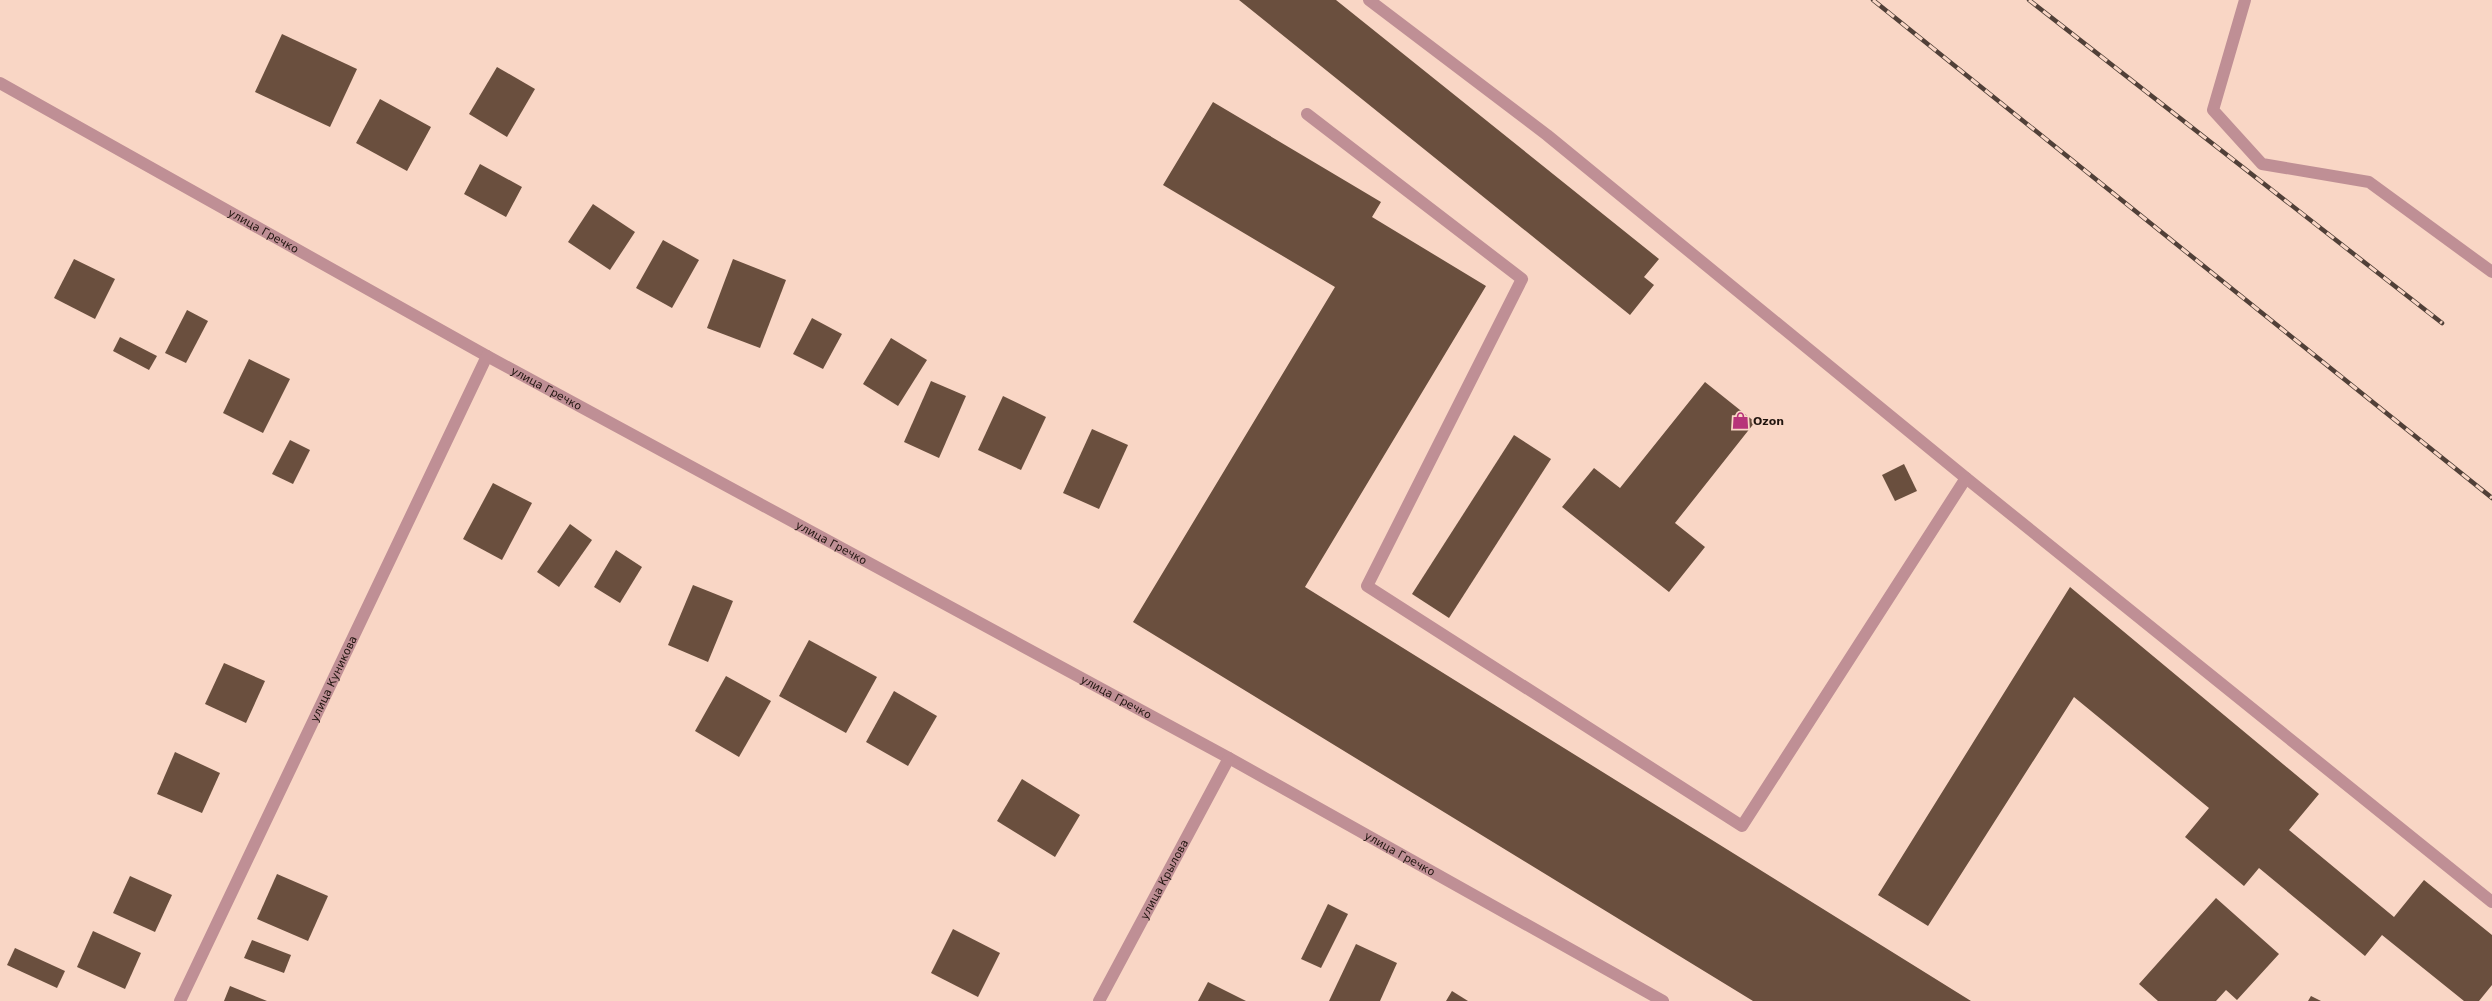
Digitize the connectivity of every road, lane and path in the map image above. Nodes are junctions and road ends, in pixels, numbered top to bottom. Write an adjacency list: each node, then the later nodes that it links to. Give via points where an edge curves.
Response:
1 (1369, 0): 7 (street, via 1547,135)
2 (2245, 0): 5 (street, via 2213,110 2262,164 2369,182)
3 (0, 83): 6 (street, улица Гречко)
4 (1307, 114): 7 (street, via 1522,279 1367,586 1742,826)
5 (2492, 272)
6 (487, 356): 8 (street, улица Гречко); 10 (street, улица Куникова)
7 (1966, 478): 9 (street)
8 (1229, 758): 11 (street, улица Крылова); 12 (street, улица Гречко)
9 (2492, 902)
10 (180, 1001)
11 (1099, 1001)
12 (1663, 1001)

